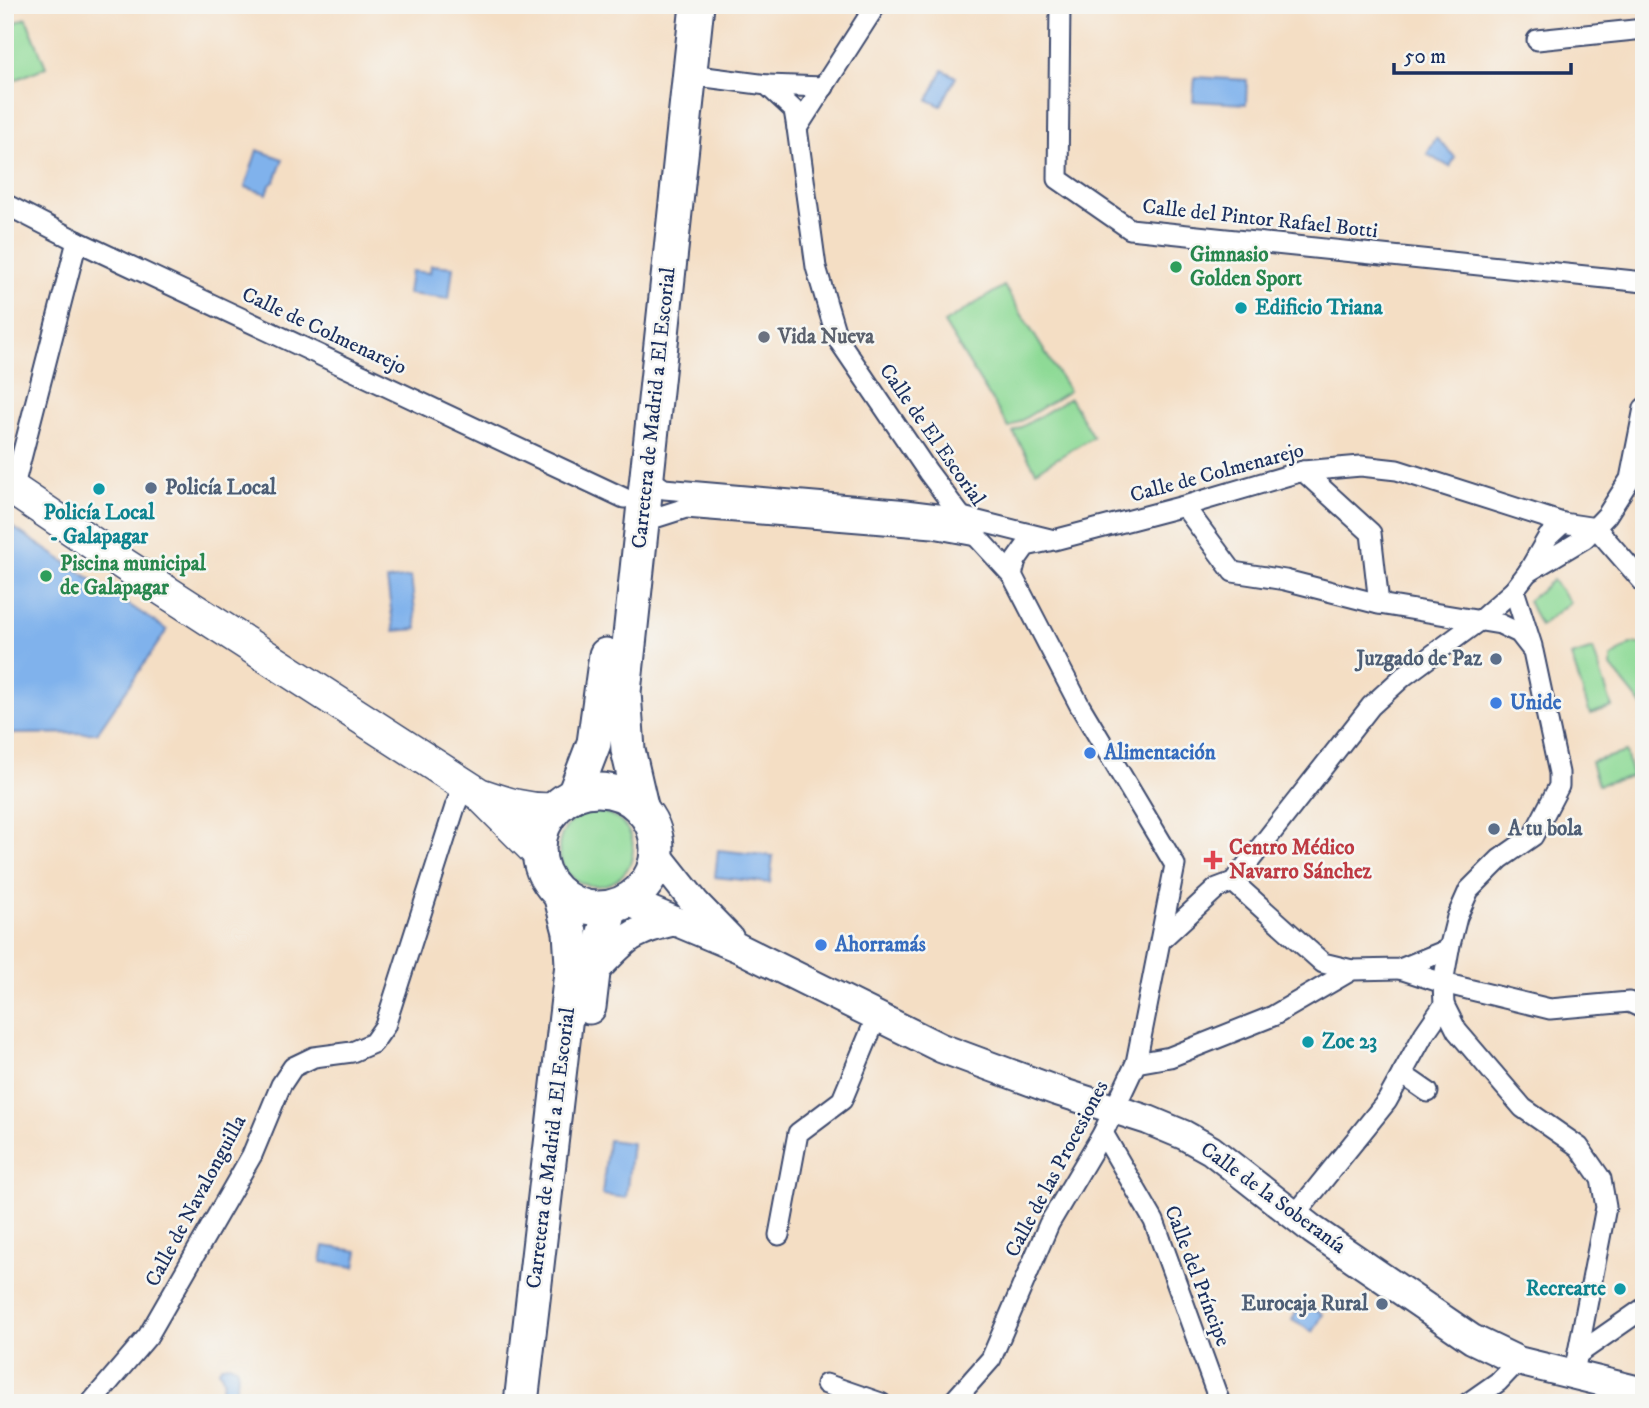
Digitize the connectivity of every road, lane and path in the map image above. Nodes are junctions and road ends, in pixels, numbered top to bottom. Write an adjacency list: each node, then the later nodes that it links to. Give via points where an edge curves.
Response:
1 (674, 5): 17 (highway, Carretera de Madrid a El Escorial)
2 (697, 5): 7 (highway, Carretera de Madrid a El Escorial)
3 (876, 5): 9 (street)
4 (1060, 5): 13 (street, Calle del Pintor Rafael Botti, via 1058,179 1130,229)
5 (1644, 29): 6 (street)
6 (1537, 40)
7 (690, 75): 8 (street); 17 (highway, Carretera de Madrid a El Escorial)
8 (767, 85): 9 (street); 10 (street, Calle de El Escorial, via 794,110)
9 (824, 87): 10 (street)
10 (797, 128): 19 (street, Calle de El Escorial, via 816,267 836,338)
11 (5, 204): 12 (street, Calle de Colmenarejo)
12 (77, 241): 16 (street); 17 (street, Calle de Colmenarejo)
13 (1644, 282)
14 (1644, 408): 21 (street, via 1630,479)
15 (1303, 471): 18 (street, Calle de Colmenarejo); 20 (street, Calle de Colmenarejo, via 1361,466 1397,470); 28 (street, via 1371,533)
16 (9, 487): 31 (main road)
17 (637, 499): 19 (street, Calle de Colmenarejo, via 664,489); 22 (street, via 687,508 921,527); 32 (highway, Carretera de Madrid a El Escorial, via 594,743); 33 (highway, Carretera de Madrid a El Escorial, via 624,692 628,750)
18 (1184, 506): 23 (street, Calle de Colmenarejo); 28 (street, via 1233,572)
19 (962, 517): 22 (street, Calle de El Escorial); 23 (street, Calle de Colmenarejo)
20 (1563, 523): 21 (street, Calle de Colmenarejo); 24 (street, via 1548,537)
21 (1596, 528): 24 (street); 25 (street)
22 (976, 536): 26 (street, Calle de El Escorial)
23 (1054, 540): 26 (street, Calle de Colmenarejo, via 1026,546)
24 (1528, 572): 27 (street)
25 (1641, 574)
26 (1012, 575): 36 (street, Calle de El Escorial, via 1080,706)
27 (1514, 590): 29 (street); 30 (street)
28 (1379, 604): 29 (street)
29 (1480, 620): 30 (street, via 1519,633); 37 (street, via 1371,706)
30 (1533, 650): 43 (street, via 1559,786 1533,836 1500,859 1469,890)
31 (472, 789): 32 (main road, via 536,810); 34 (main road); 62 (street, Calle de Navalonguilla, via 455,807 385,1026 373,1043 352,1052 314,1057 293,1067 252,1155 148,1336)
32 (565, 802): 33 (highway, via 592,790 628,798); 34 (highway, via 546,822)
33 (642, 810): 35 (highway, via 654,831)
34 (540, 855): 38 (highway, via 547,879)
35 (657, 855): 39 (highway, via 648,882); 42 (main road, Calle de la Soberanía)
36 (1175, 865): 41 (street, Calle de las Procesiones)
37 (1233, 882): 41 (street, via 1217,888); 45 (street, via 1323,963)
38 (560, 894): 39 (highway, via 595,908); 63 (highway, Carretera de Madrid a El Escorial, via 572,964)
39 (619, 904): 40 (main road, Calle de la Soberanía); 46 (highway, Carretera de Madrid a El Escorial)
40 (675, 921): 42 (main road, Calle de la Soberanía); 46 (main road, via 646,927 624,940)
41 (1162, 939): 51 (street, Calle de las Procesiones)
42 (739, 948): 50 (main road, Calle de la Soberanía)
43 (1449, 949): 44 (street); 47 (street)
44 (1400, 969): 45 (street); 47 (street)
45 (1352, 970): 51 (street, via 1273,1016 1170,1057)
46 (593, 973): 64 (highway, Carretera de Madrid a El Escorial)
47 (1443, 983): 48 (street); 49 (street, via 1550,1009 1629,1002)
48 (1444, 1005): 52 (street); 59 (street, via 1457,1031 1523,1108 1579,1147 1601,1179 1606,1207)
49 (1644, 1009)
50 (877, 1016): 54 (main road, Calle de la Soberanía); 56 (street, via 842,1100 798,1133)
51 (1136, 1063): 54 (street, Calle de las Procesiones)
52 (1402, 1074): 53 (street); 55 (street, via 1387,1101)
53 (1428, 1092)
54 (1109, 1122): 55 (main road, Calle de la Soberanía, via 1148,1119 1202,1145); 66 (street, Calle de las Procesiones, via 1049,1224 991,1359); 67 (street, Calle del Príncipe, via 1154,1221)
55 (1295, 1215): 58 (main road, Calle de la Soberanía, via 1472,1339)
56 (779, 1235)
57 (1644, 1308): 59 (street)
58 (1518, 1361): 59 (main road, Calle de la Soberanía); 68 (street)
59 (1576, 1363): 61 (main road, Calle de la Soberanía)
60 (826, 1384): 65 (street)
61 (1644, 1391)
62 (91, 1403)
63 (522, 1403)
64 (545, 1403)
65 (881, 1403)
66 (952, 1403)
67 (1220, 1403)
68 (1468, 1403)

